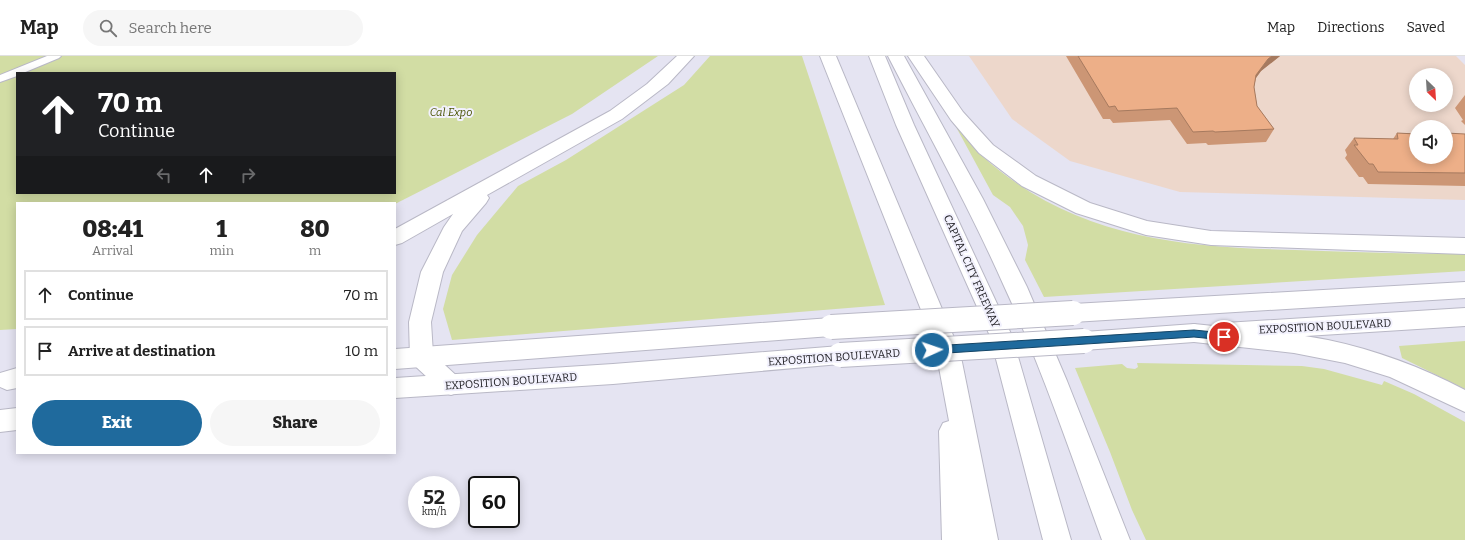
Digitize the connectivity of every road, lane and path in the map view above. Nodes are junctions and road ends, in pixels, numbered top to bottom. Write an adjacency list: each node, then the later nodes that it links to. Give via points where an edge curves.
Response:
1 (56, 56): 8 (lane)
2 (686, 56): 10 (main road, via 639,100)
3 (828, 56): 18 (main road, via 941,333)
4 (877, 56): 26 (main road, CAPITAL CITY FREEWAY, via 905,125 1001,336)
5 (896, 56): 27 (main road, via 1015,285 1051,367)
6 (916, 56): 12 (main road, via 958,116 986,149 1029,181 1083,208 1146,228 1211,238)
7 (16, 72): 9 (lane)
8 (17, 72)
9 (0, 79)
10 (487, 188): 11 (main road); 16 (main road, via 454,227 432,272 420,322)
11 (396, 237)
12 (1465, 246)
13 (1465, 290): 16 (main road, bridge, via 831,327)
14 (1465, 317): 15 (main road, EXPOSITION BOULEVARD)
15 (1194, 333): 19 (main road, EXPOSITION BOULEVARD, bridge, via 840,355); 21 (main road, via 1327,349 1408,374)
16 (422, 358): 17 (main road); 19 (main road)
17 (396, 359)
18 (950, 362): 24 (main road); 25 (main road)
19 (451, 385): 20 (main road, EXPOSITION BOULEVARD)
20 (396, 388)
21 (1465, 402)
22 (16, 419): 23 (main road)
23 (0, 421)
24 (956, 540)
25 (984, 540)
26 (1057, 540)
27 (1116, 540)

